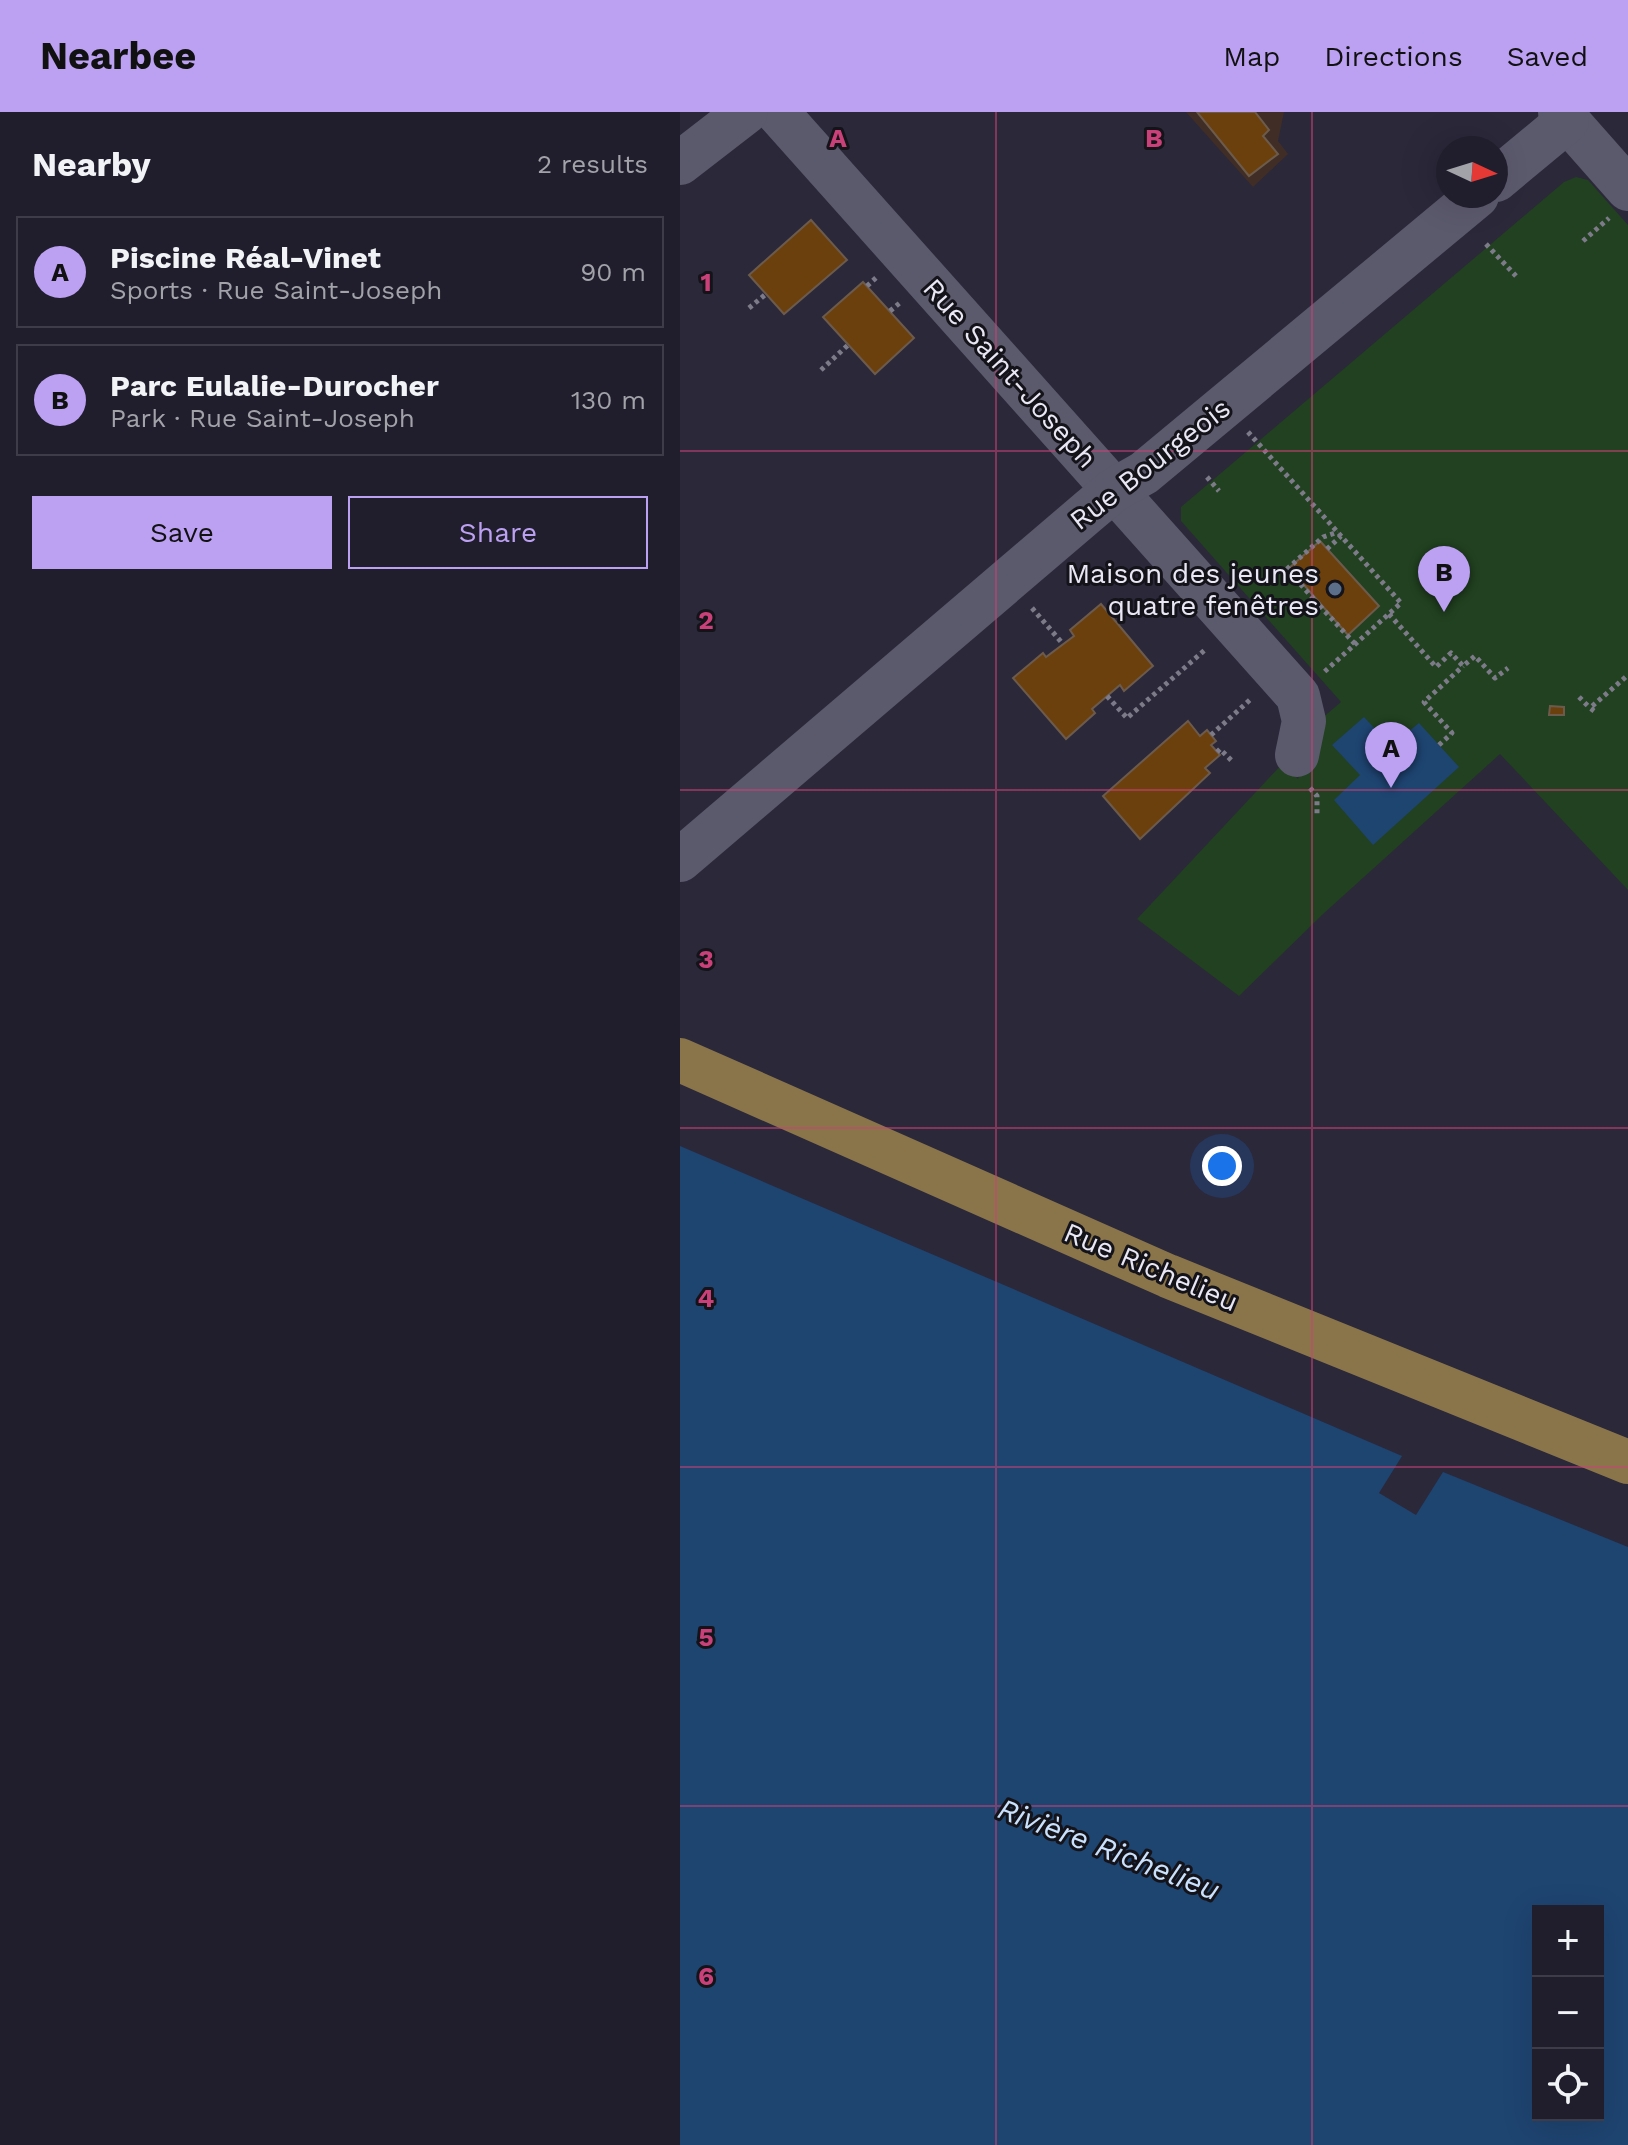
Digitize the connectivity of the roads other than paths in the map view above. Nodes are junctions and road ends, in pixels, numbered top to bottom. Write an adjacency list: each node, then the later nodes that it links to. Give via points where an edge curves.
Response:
1 (746, 112): 4 (street)
2 (777, 112): 8 (street, Rue Saint-Joseph)
3 (1564, 116): 5 (street); 6 (street)
4 (680, 163)
5 (1508, 169)
6 (1622, 184)
7 (1463, 208): 8 (street, Rue Bourgeois, via 1144,473)
8 (1114, 490): 9 (street, Rue Saint-Joseph, via 1298,696 1304,721); 10 (street, Rue Bourgeois)
9 (1297, 755)
10 (680, 860)
11 (680, 1060): 12 (main road, Rue Richelieu, via 1168,1276)
12 (1628, 1462)

